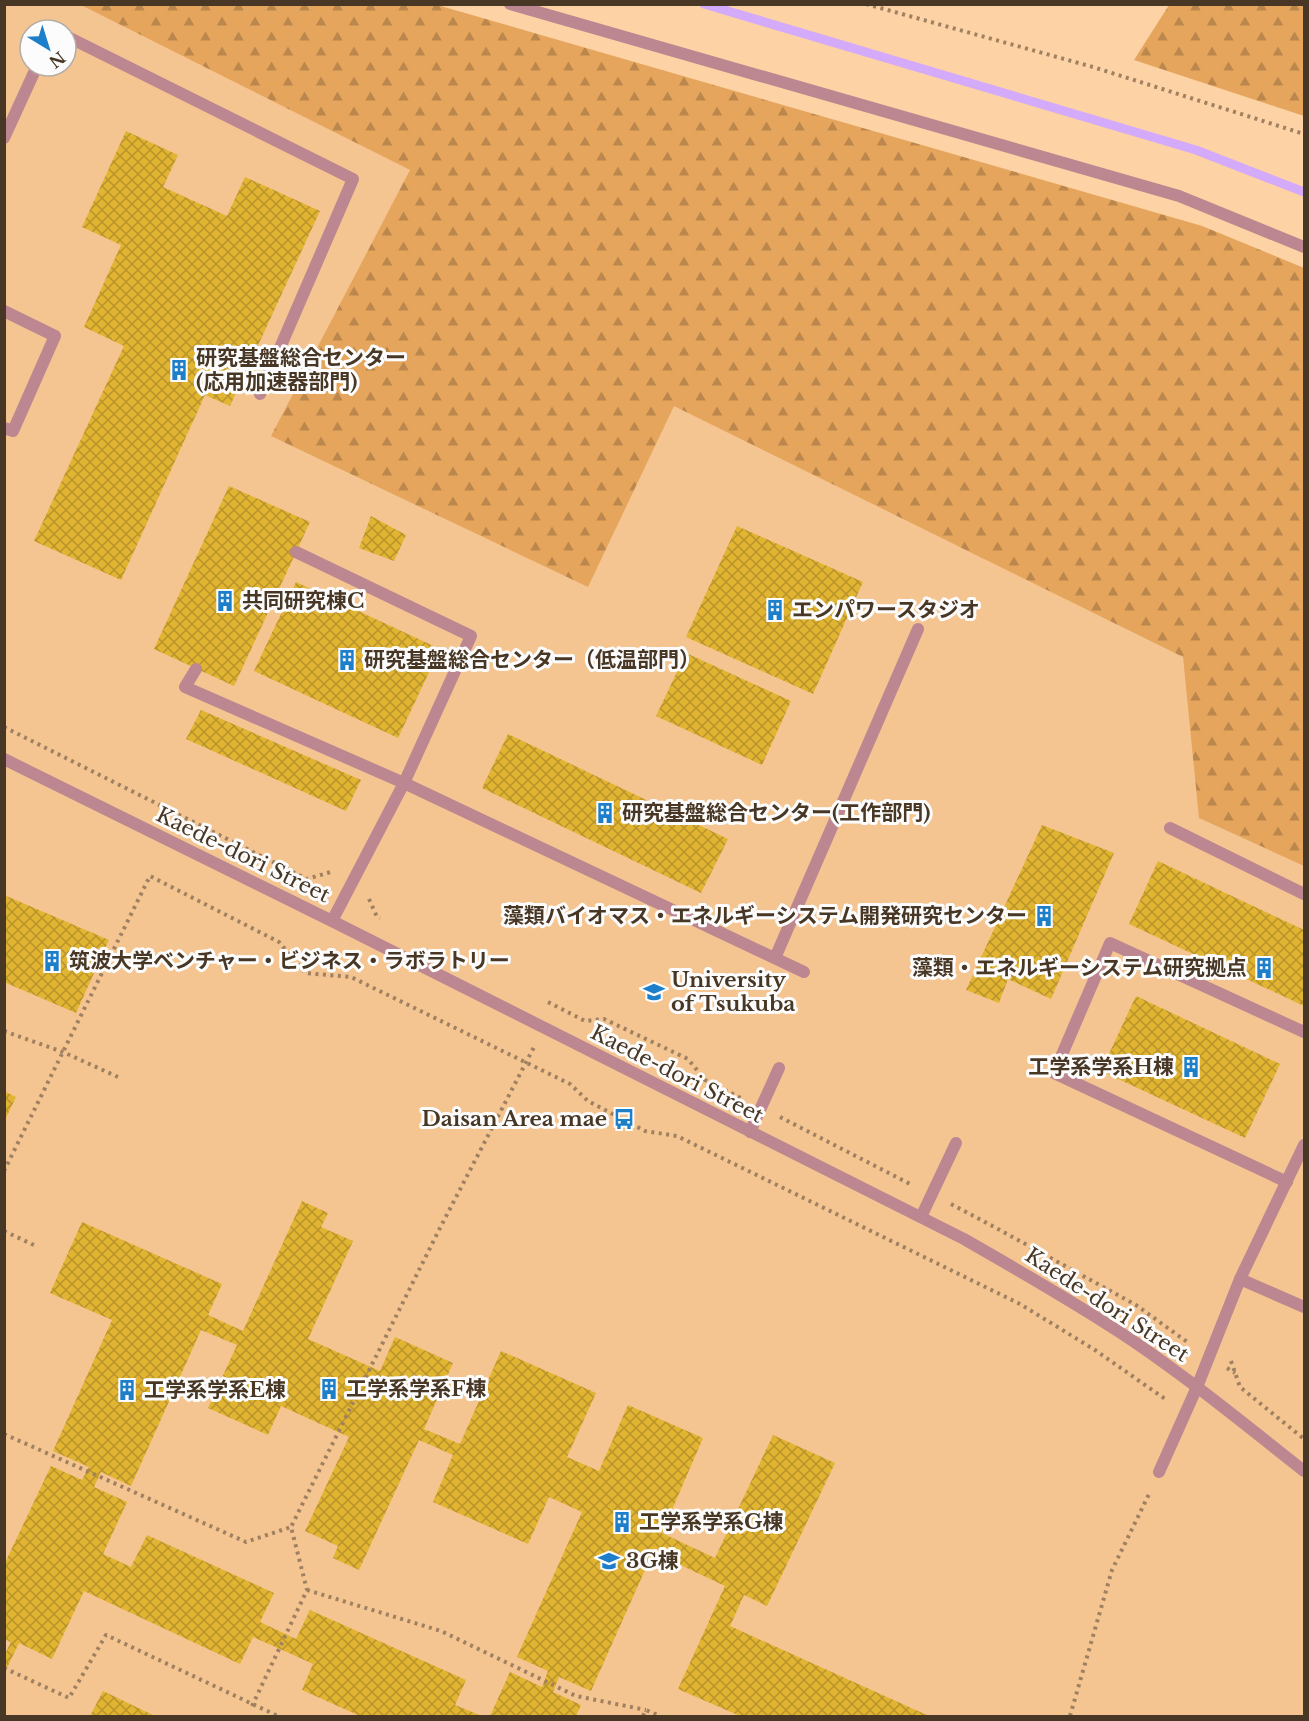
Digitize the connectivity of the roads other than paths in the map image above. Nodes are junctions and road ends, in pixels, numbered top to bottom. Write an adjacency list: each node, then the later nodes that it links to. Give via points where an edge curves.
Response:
1 (510, 4): 5 (street, via 1179,196)
2 (78, 42): 7 (street, via 353,179)
3 (32, 78): 4 (street)
4 (4, 138)
5 (1305, 247)
6 (4, 311): 8 (street, via 55,336 13,431)
7 (260, 394)
8 (4, 428)
9 (296, 552): 13 (street, via 471,636)
10 (918, 629): 17 (street)
11 (196, 669): 13 (street, via 185,687)
12 (4, 759): 16 (street, Kaede-dori Street)
13 (404, 783): 16 (street); 17 (street)
14 (1170, 828): 15 (street)
15 (1305, 894)
16 (332, 921): 21 (street, Kaede-dori Street)
17 (775, 958): 18 (street)
18 (804, 972)
19 (1305, 1032): 24 (street, via 1110,943 1054,1073)
20 (780, 1068): 21 (street)
21 (750, 1132): 25 (street, Kaede-dori Street)
22 (956, 1143): 25 (street)
23 (1305, 1145): 24 (street)
24 (1287, 1182): 26 (street)
25 (921, 1217): 28 (street, Kaede-dori Street, via 1057,1292)
26 (1240, 1279): 27 (street); 28 (street)
27 (1305, 1307)
28 (1197, 1387): 29 (street, Kaede-dori Street); 30 (street)
29 (1305, 1471)
30 (1160, 1472)

